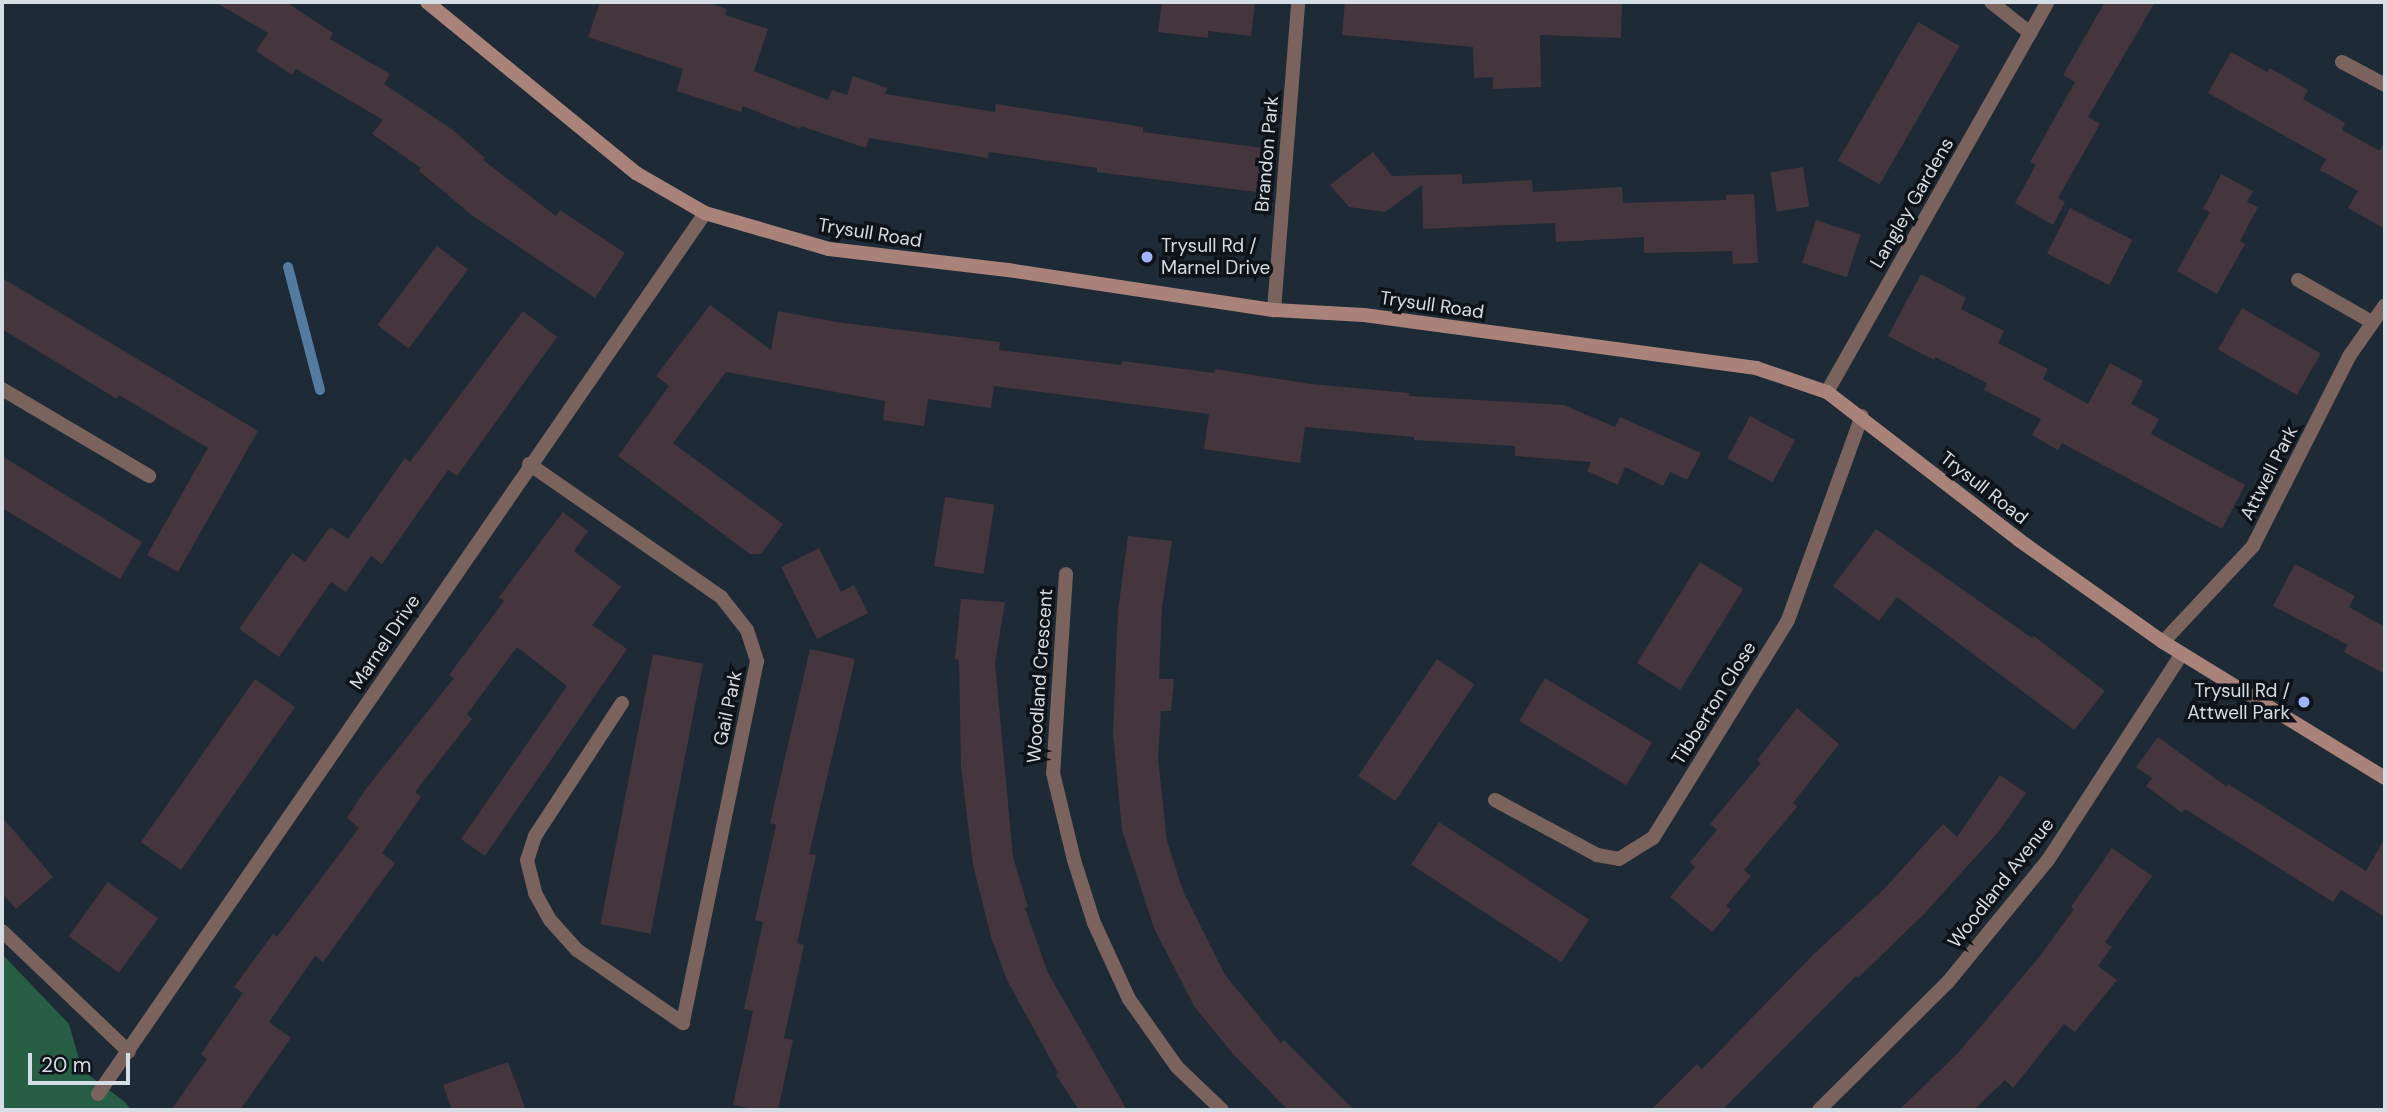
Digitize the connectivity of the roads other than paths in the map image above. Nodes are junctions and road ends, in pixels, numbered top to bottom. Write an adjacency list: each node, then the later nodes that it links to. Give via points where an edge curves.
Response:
1 (427, 2): 8 (street, Trysull Road, via 636,173)
2 (1298, 2): 11 (street, Brandon Park)
3 (1991, 2): 5 (street)
4 (2048, 2): 5 (street, Langley Gardens)
5 (2030, 33): 14 (street, Langley Gardens)
6 (2342, 62): 7 (street)
7 (2385, 85)
8 (705, 213): 11 (street, Trysull Road, via 829,249 1008,270); 16 (street, Marnel Drive)
9 (2298, 280): 12 (street)
10 (2385, 305): 12 (street, Attwell Park)
11 (1274, 310): 14 (street, Trysull Road, via 1364,315 1756,368)
12 (2372, 322): 19 (street, Attwell Park, via 2350,355 2253,546)
13 (2, 390): 17 (street)
14 (1827, 392): 15 (street, Trysull Road)
15 (1862, 416): 19 (street, Trysull Road, via 2019,540); 23 (street, Tibberton Close, via 1788,620 1653,838 1619,859 1597,855)
16 (529, 464): 21 (street, Gail Park, via 721,597 747,630 757,661 683,1023 577,950 550,920 527,860 535,836); 25 (street, Marnel Drive)
17 (149, 476)
18 (1066, 574): 27 (street, Woodland Crescent, via 1053,774 1074,860 1094,923 1129,999 1177,1067)
19 (2163, 642): 20 (street, Trysull Road)
20 (2182, 654): 22 (street, Trysull Road); 28 (street, Woodland Avenue, via 2048,860 1948,982)
21 (622, 703)
22 (2385, 778)
23 (1495, 800)
24 (2, 931): 25 (street)
25 (128, 1052): 26 (street, Marnel Drive)
26 (98, 1094)
27 (1222, 1110)
28 (1819, 1110)

